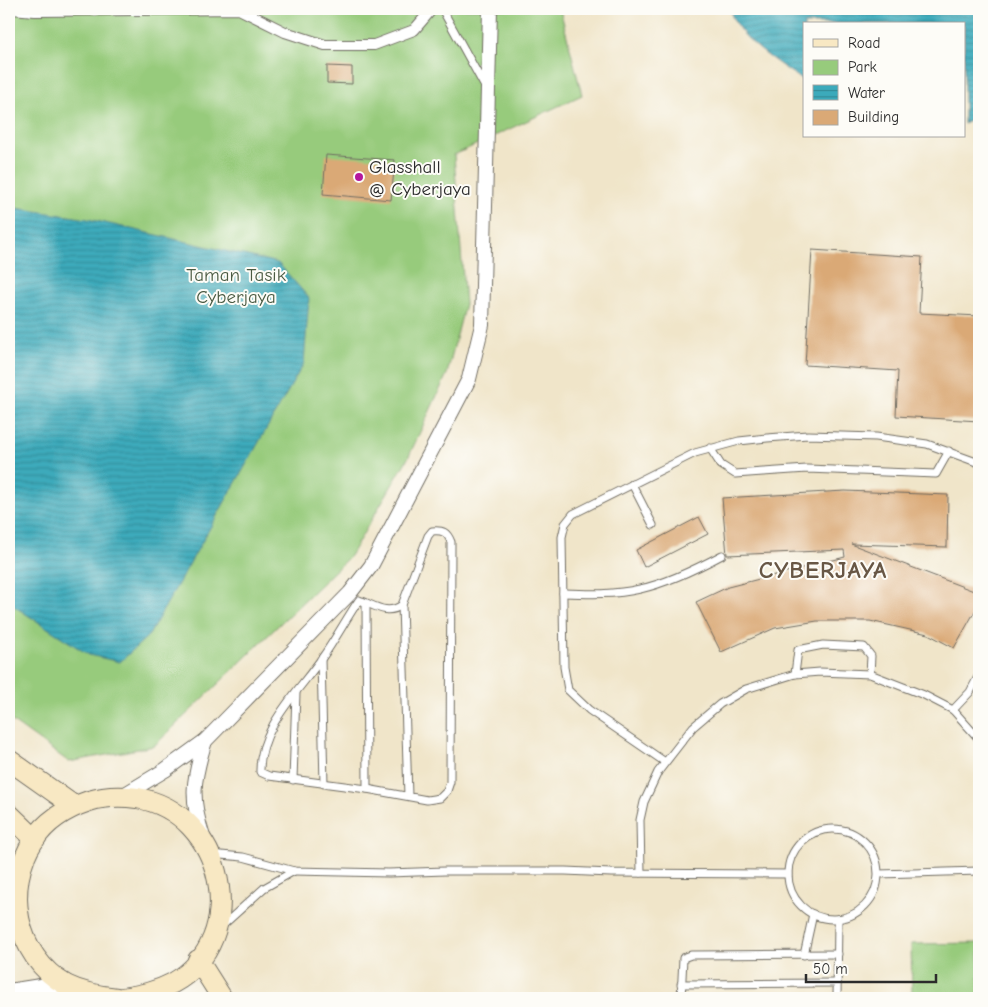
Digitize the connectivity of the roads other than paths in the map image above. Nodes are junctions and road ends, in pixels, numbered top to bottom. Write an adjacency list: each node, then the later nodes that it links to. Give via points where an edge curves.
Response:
1 (12, 9): 2 (street, via 35,12)
2 (239, 9): 3 (street, via 285,32 324,44 358,45 374,45 414,30)
3 (432, 9)
4 (442, 9): 6 (lane)
5 (490, 9): 6 (street)
6 (488, 92): 14 (street, via 482,325 469,379 370,566)
7 (710, 448): 8 (lane, via 739,441 808,435 876,437 927,444); 8 (lane, via 721,465 735,474 807,469 936,474); 10 (lane)
8 (949, 451): 9 (lane)
9 (979, 462)
10 (632, 484): 11 (lane); 13 (lane, via 573,514 565,524 562,537)
11 (653, 525)
12 (722, 555): 13 (lane, via 640,590)
13 (563, 593): 25 (lane, via 564,668 568,690 589,710)
14 (358, 598): 15 (lane, via 384,611 395,610); 16 (lane); 23 (street); 28 (lane)
15 (402, 605): 30 (lane); 30 (lane, via 428,536 432,530 448,534 451,542 450,782 447,792 440,798 427,800)
16 (321, 659): 20 (lane); 27 (lane)
17 (795, 674): 18 (lane); 18 (lane, via 798,650 823,645 864,647 871,656); 25 (lane, via 746,689 720,704 693,727)
18 (870, 674): 21 (lane)
19 (979, 675): 21 (lane, via 970,692)
20 (296, 692): 26 (lane); 26 (lane, via 272,729 260,761 260,772)
21 (953, 710): 22 (lane)
22 (979, 739)
23 (205, 741): 29 (street); 34 (street, via 194,776 195,812)
24 (9, 760): 31 (main road)
25 (665, 762): 37 (lane, via 644,802 640,820)
26 (293, 780): 27 (lane)
27 (324, 784): 28 (lane)
28 (367, 790): 30 (lane)
29 (122, 796): 31 (main road, via 97,798); 34 (main road, via 148,800 171,810 191,826)
30 (408, 796)
31 (74, 806): 33 (main road, via 52,820)
32 (9, 814): 33 (main road)
33 (35, 839): 42 (main road, via 22,863)
34 (208, 850): 36 (lane); 43 (main road, via 220,893 219,914)
35 (979, 871): 39 (lane)
36 (294, 872): 37 (lane, via 565,871); 43 (lane, via 264,888)
37 (641, 874): 38 (lane)
38 (788, 874): 39 (lane, via 790,858 798,844 810,834 826,829 842,829 869,844 877,858); 40 (lane, via 795,898)
39 (879, 874): 41 (lane, via 874,895 867,904 859,912)
40 (813, 914): 41 (lane); 45 (lane)
41 (838, 919): 44 (lane)
42 (13, 921): 48 (main road, via 44,967)
43 (213, 933): 46 (main road)
44 (838, 954): 45 (lane); 47 (lane)
45 (804, 955): 49 (lane, via 691,955 683,958)
46 (198, 960): 50 (main road); 54 (main road)
47 (837, 983): 49 (lane); 56 (lane)
48 (66, 984): 51 (street); 52 (main road, via 92,995)
49 (681, 984): 55 (lane)
50 (179, 990): 53 (main road)
51 (9, 993)
52 (117, 998)
53 (122, 998)
54 (222, 998)
55 (681, 998)
56 (837, 998)

